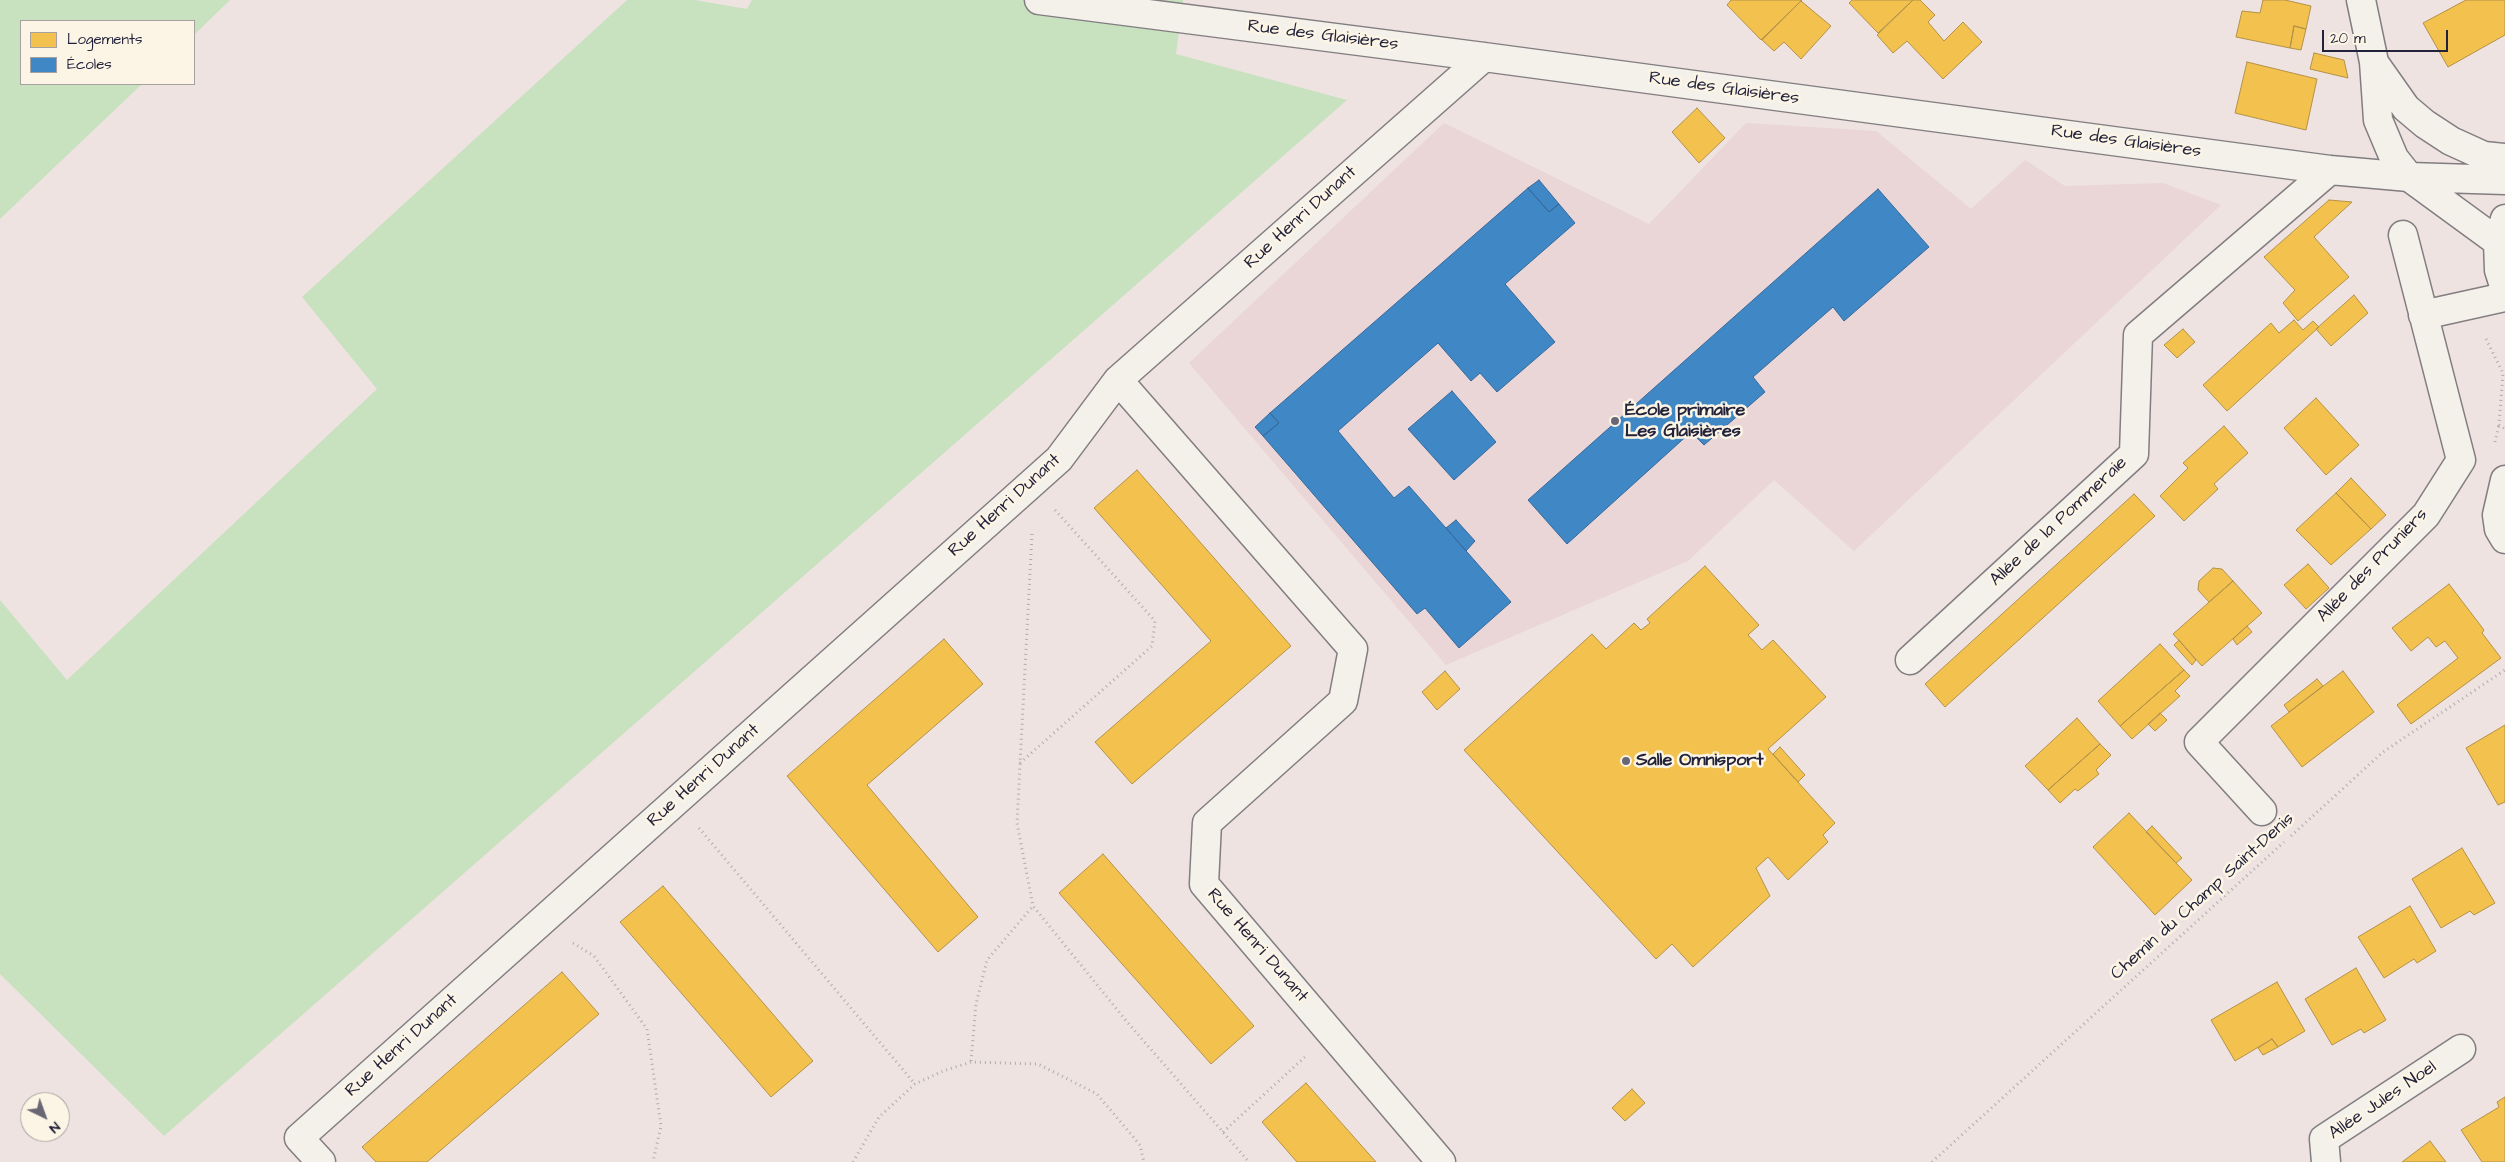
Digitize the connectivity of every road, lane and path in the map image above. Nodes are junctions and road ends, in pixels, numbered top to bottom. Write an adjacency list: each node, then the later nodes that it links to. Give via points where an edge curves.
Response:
1 (1040, 0): 3 (street, Rue des Glaisières)
2 (2361, 0): 4 (street)
3 (1484, 56): 6 (street, Rue des Glaisières); 14 (street, Rue Henri Dunant)
4 (2374, 62): 5 (street, via 2406,108 2425,124 2451,141 2484,156); 7 (street, via 2378,120 2394,158)
5 (2505, 158)
6 (2330, 170): 7 (street, Rue des Glaisières); 18 (street, Allée de la Pommeraie, via 2138,335 2134,454)
7 (2409, 176): 8 (street, Rue des Glaisières); 9 (street)
8 (2505, 180)
9 (2502, 230): 11 (street, via 2499,270)
10 (2403, 235): 13 (street, Allée des Pruniers)
11 (2505, 289)
12 (2505, 297): 13 (street)
13 (2423, 315): 22 (street, Allée des Pruniers, via 2461,460 2426,515 2199,742)
14 (1118, 380): 16 (street, Rue Henri Dunant, via 1060,459); 25 (street, Rue Henri Dunant, via 1353,649 1343,701 1207,824 1204,884)
15 (2505, 480): 17 (street)
16 (1032, 483): 20 (path, via 1032,555); 20 (path, via 1155,621 1152,646); 21 (street, Rue Henri Dunant)
17 (2501, 527)
18 (1910, 660)
19 (2505, 670): 36 (path, Chemin du Champ Saint-Denis, via 2383,752)
20 (1020, 764): 23 (path, via 1017,823)
21 (676, 801): 24 (street, Rue Henri Dunant); 28 (path)
22 (2262, 811)
23 (1033, 906): 27 (path, via 987,960 976,1004); 29 (path, via 1128,1023)
24 (541, 922): 30 (street, Rue Henri Dunant, via 299,1138); 31 (path, via 594,956 647,1029 661,1126)
25 (1332, 1033): 29 (path); 35 (street, Rue Henri Dunant)
26 (2461, 1049): 37 (street, Allée Jules Noel, via 2324,1139)
27 (972, 1062): 28 (path); 33 (path, via 1038,1064 1097,1094 1140,1145)
28 (915, 1084): 32 (path, via 879,1117)
29 (1223, 1132): 34 (path)
30 (321, 1162)
31 (653, 1162)
32 (853, 1162)
33 (1144, 1162)
34 (1249, 1162)
35 (1442, 1162)
36 (1932, 1162)
37 (2326, 1162)

